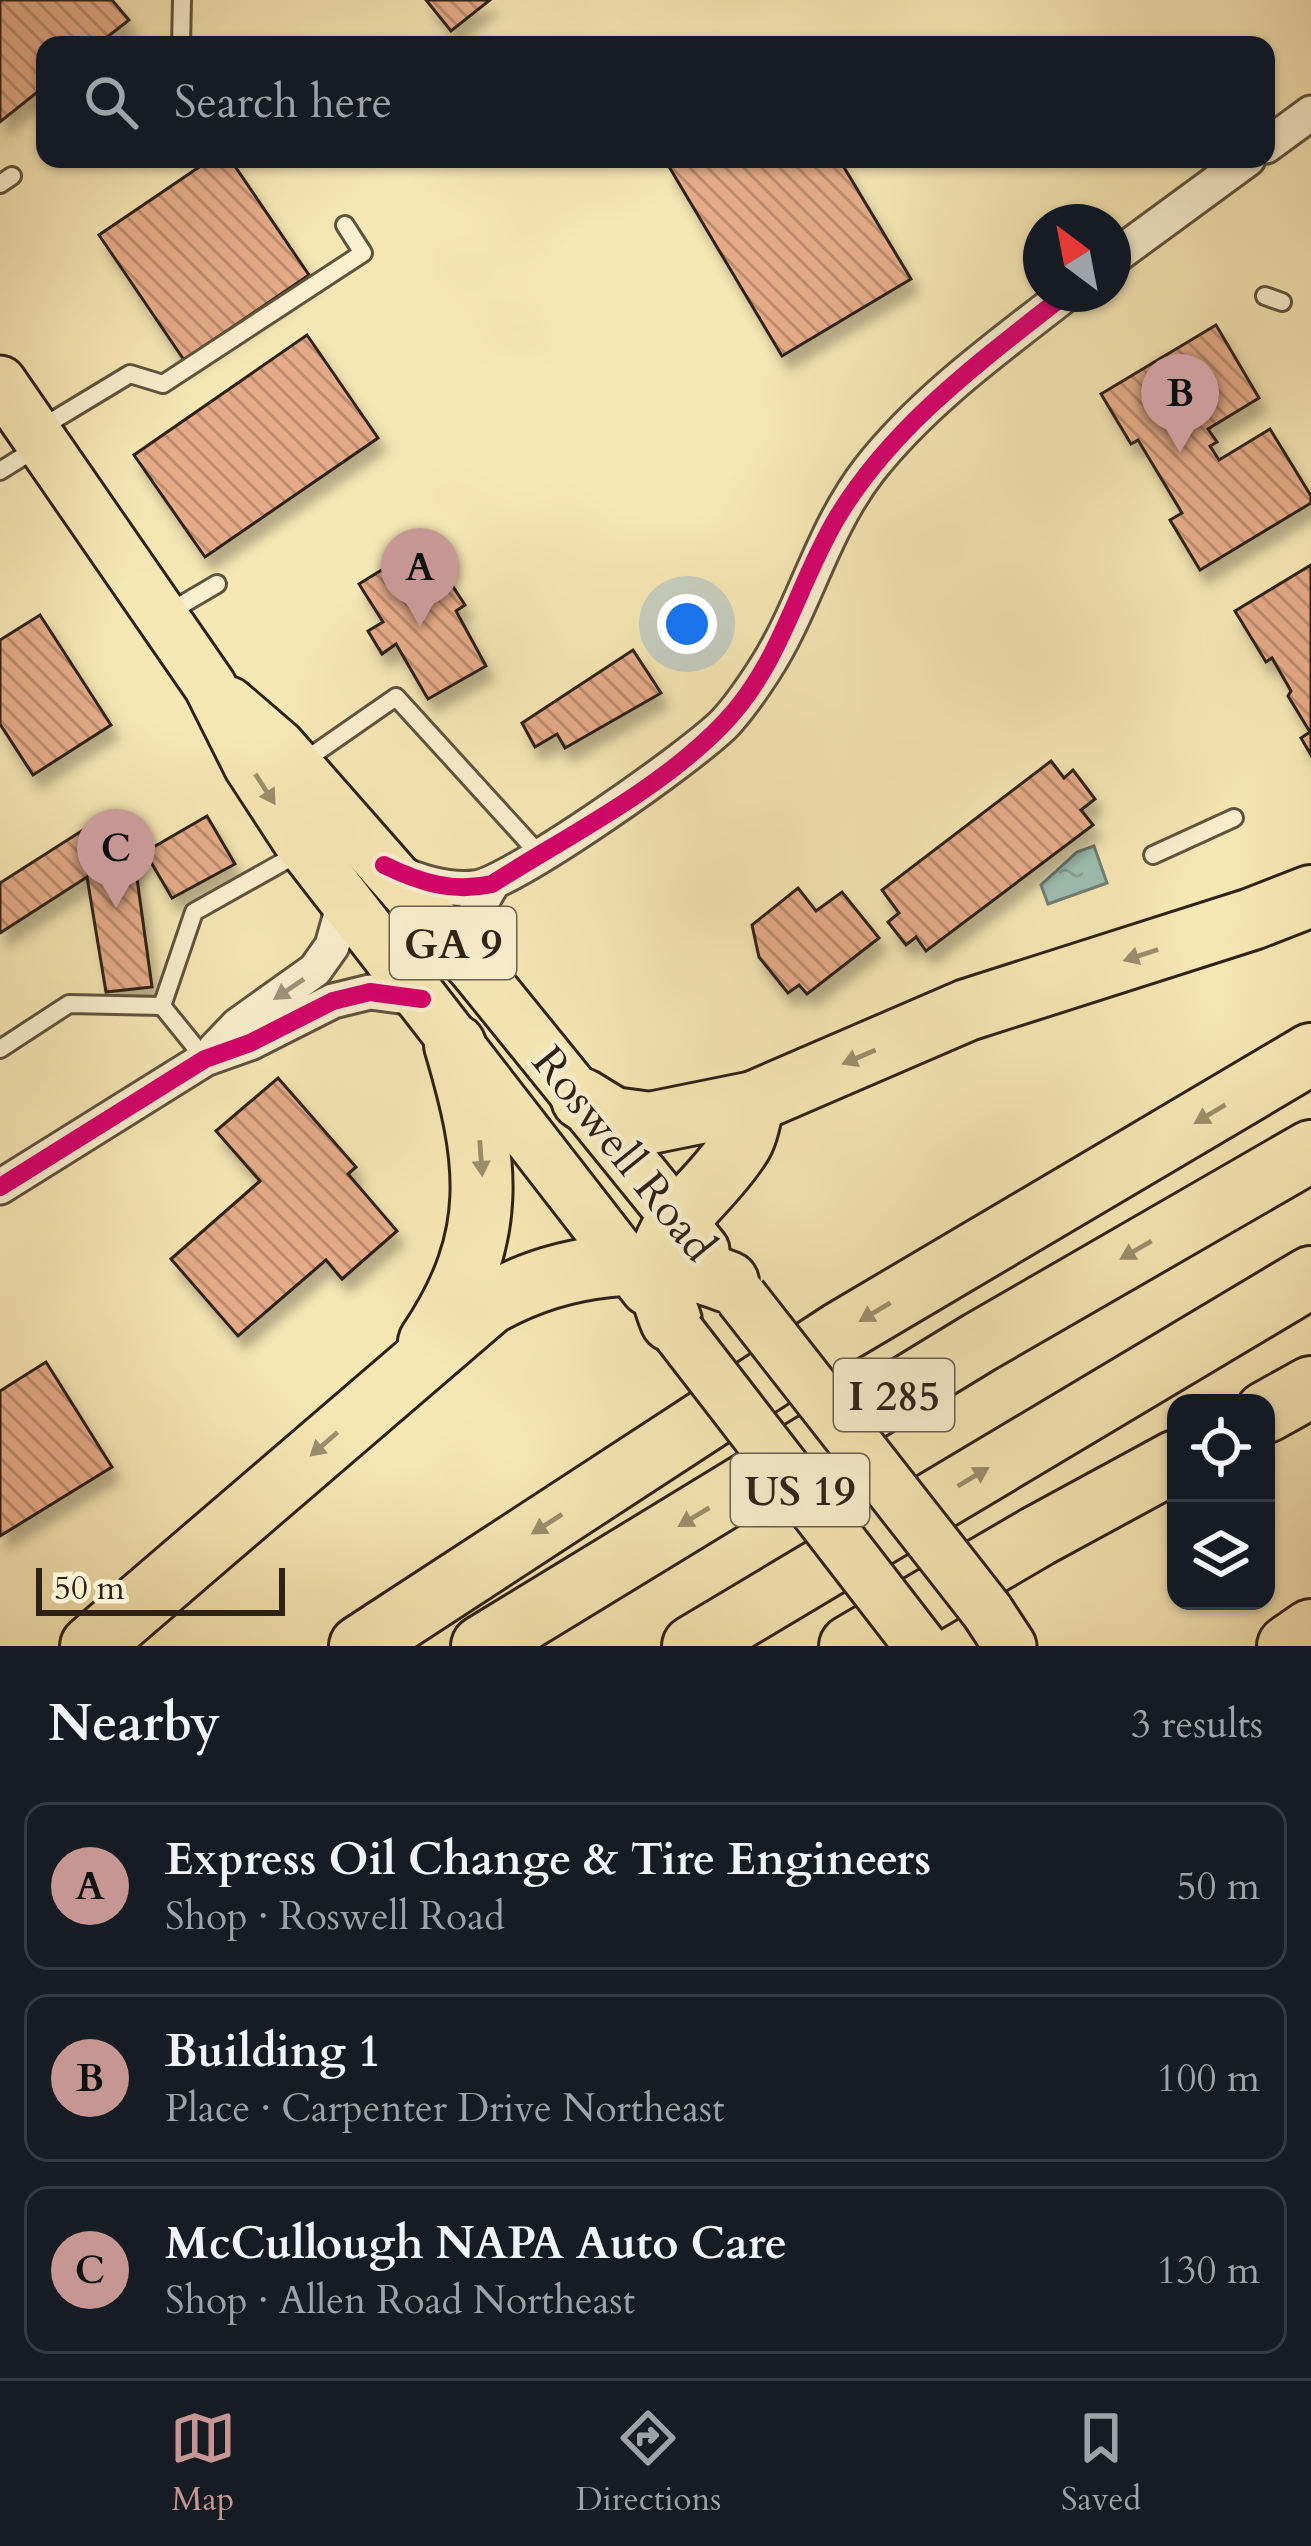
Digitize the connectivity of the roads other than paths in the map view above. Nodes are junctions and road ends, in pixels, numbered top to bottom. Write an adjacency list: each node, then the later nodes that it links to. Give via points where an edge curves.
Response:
1 (182, 0): 2 (lane)
2 (181, 36)
3 (1311, 113): 4 (street)
4 (1275, 139)
5 (1236, 168): 7 (street)
6 (345, 225): 10 (lane, via 363,253 164,384 130,374)
7 (1131, 245)
8 (1044, 312): 17 (street, via 955,383 871,468 834,523 782,640 724,723 656,779)
9 (0, 382): 10 (main road, Roswell Road / GA 9)
10 (25, 449): 12 (main road, Roswell Road / GA 9)
11 (217, 584): 12 (lane)
12 (160, 618): 13 (main road, Roswell Road / GA 9)
13 (210, 686): 14 (main road, Roswell Road / GA 9); 16 (main road, Roswell Road / GA 9, one-way to 16)
14 (297, 766): 17 (lane, via 396,697); 19 (main road, Roswell Road / GA 9)
15 (1234, 818): 18 (lane)
16 (305, 849): 22 (main road, Roswell Road / GA 9); 24 (lane, via 194,912)
17 (539, 854): 20 (street)
18 (1153, 854)
19 (384, 865): 20 (street, via 434,885); 23 (main road, Roswell Road / GA 9)
20 (492, 884): 23 (street, via 475,915)
21 (1311, 896): 30 (highway, one-way to 30, via 967,1010)
22 (345, 900): 25 (main road, Roswell Road / GA 9); 28 (street, one-way to 28, via 332,946 315,970)
23 (476, 970): 29 (main road, Roswell Road / GA 9)
24 (162, 1006): 26 (lane, via 69,1004); 28 (lane)
25 (439, 1022): 28 (street, via 370,992); 34 (main road, Roswell Road / GA 9); 36 (highway, one-way to 36, via 478,1120 482,1209 461,1286)
26 (0, 1049)
27 (1311, 1054): 43 (highway, one-way to 43, via 842,1332)
28 (205, 1059): 32 (street)
29 (582, 1099): 30 (highway, via 613,1118 650,1123); 34 (main road, Roswell Road / GA 9)
30 (754, 1102): 34 (highway, via 743,1142 704,1193)
31 (1311, 1151): 44 (highway, I 285, one-way to 44)
32 (0, 1187)
33 (1311, 1277): 45 (highway, I 285, one-way to 33)
34 (663, 1281): 35 (highway, via 700,1270); 36 (highway, via 557,1273 526,1283); 47 (main road, Roswell Road / US 19, bridge)
35 (735, 1289): 40 (main road, Roswell Road, bridge)
36 (412, 1367): 42 (highway, one-way to 42)
37 (1311, 1387): 38 (highway)
38 (1275, 1407)
39 (1167, 1466): 46 (highway)
40 (998, 1629)
41 (1311, 1630): 48 (highway)
42 (91, 1646)
43 (360, 1646)
44 (482, 1646)
45 (693, 1646)
46 (850, 1646)
47 (920, 1646)
48 (1288, 1646)

